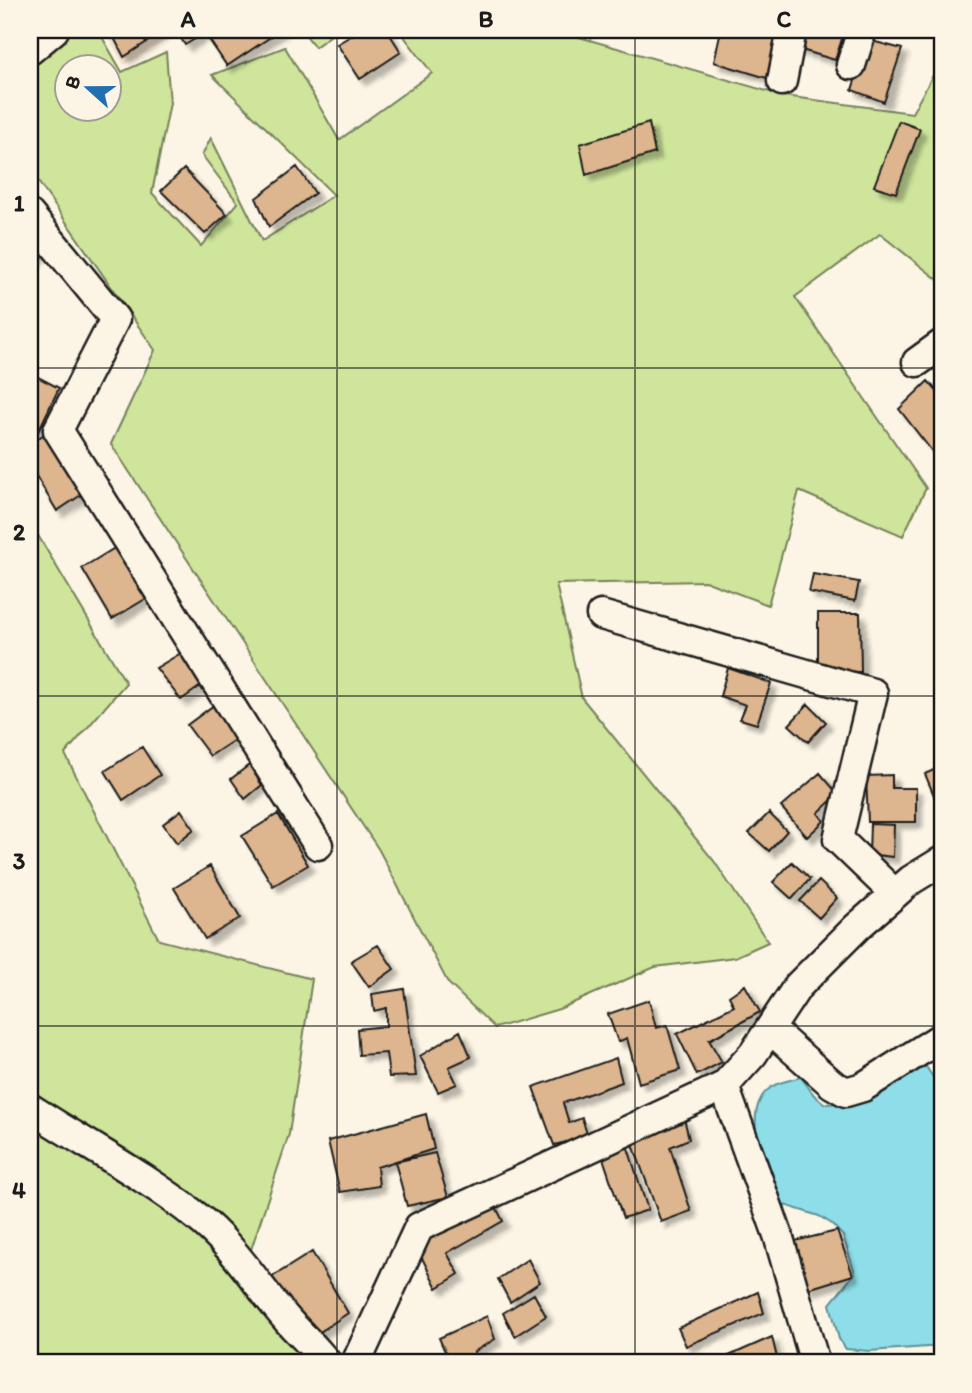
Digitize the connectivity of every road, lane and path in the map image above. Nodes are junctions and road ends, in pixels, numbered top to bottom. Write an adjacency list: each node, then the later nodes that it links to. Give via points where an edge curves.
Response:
1 (54, 30): 4 (street)
2 (792, 30): 6 (street)
3 (862, 30): 5 (street)
4 (30, 50)
5 (851, 65)
6 (782, 81)
7 (30, 215): 11 (street, via 115,319 58,430)
8 (942, 344): 9 (street)
9 (917, 362)
10 (601, 615): 13 (street, via 873,693 838,839)
11 (318, 845)
12 (942, 861): 13 (street)
13 (895, 894): 14 (street, via 798,986)
14 (770, 1029): 15 (street, via 846,1092); 16 (street)
15 (938, 1049)
16 (724, 1086): 19 (street, via 419,1227); 20 (street, via 778,1235)
17 (30, 1108): 18 (street, via 197,1217)
18 (327, 1363)
19 (356, 1363)
20 (815, 1363)

